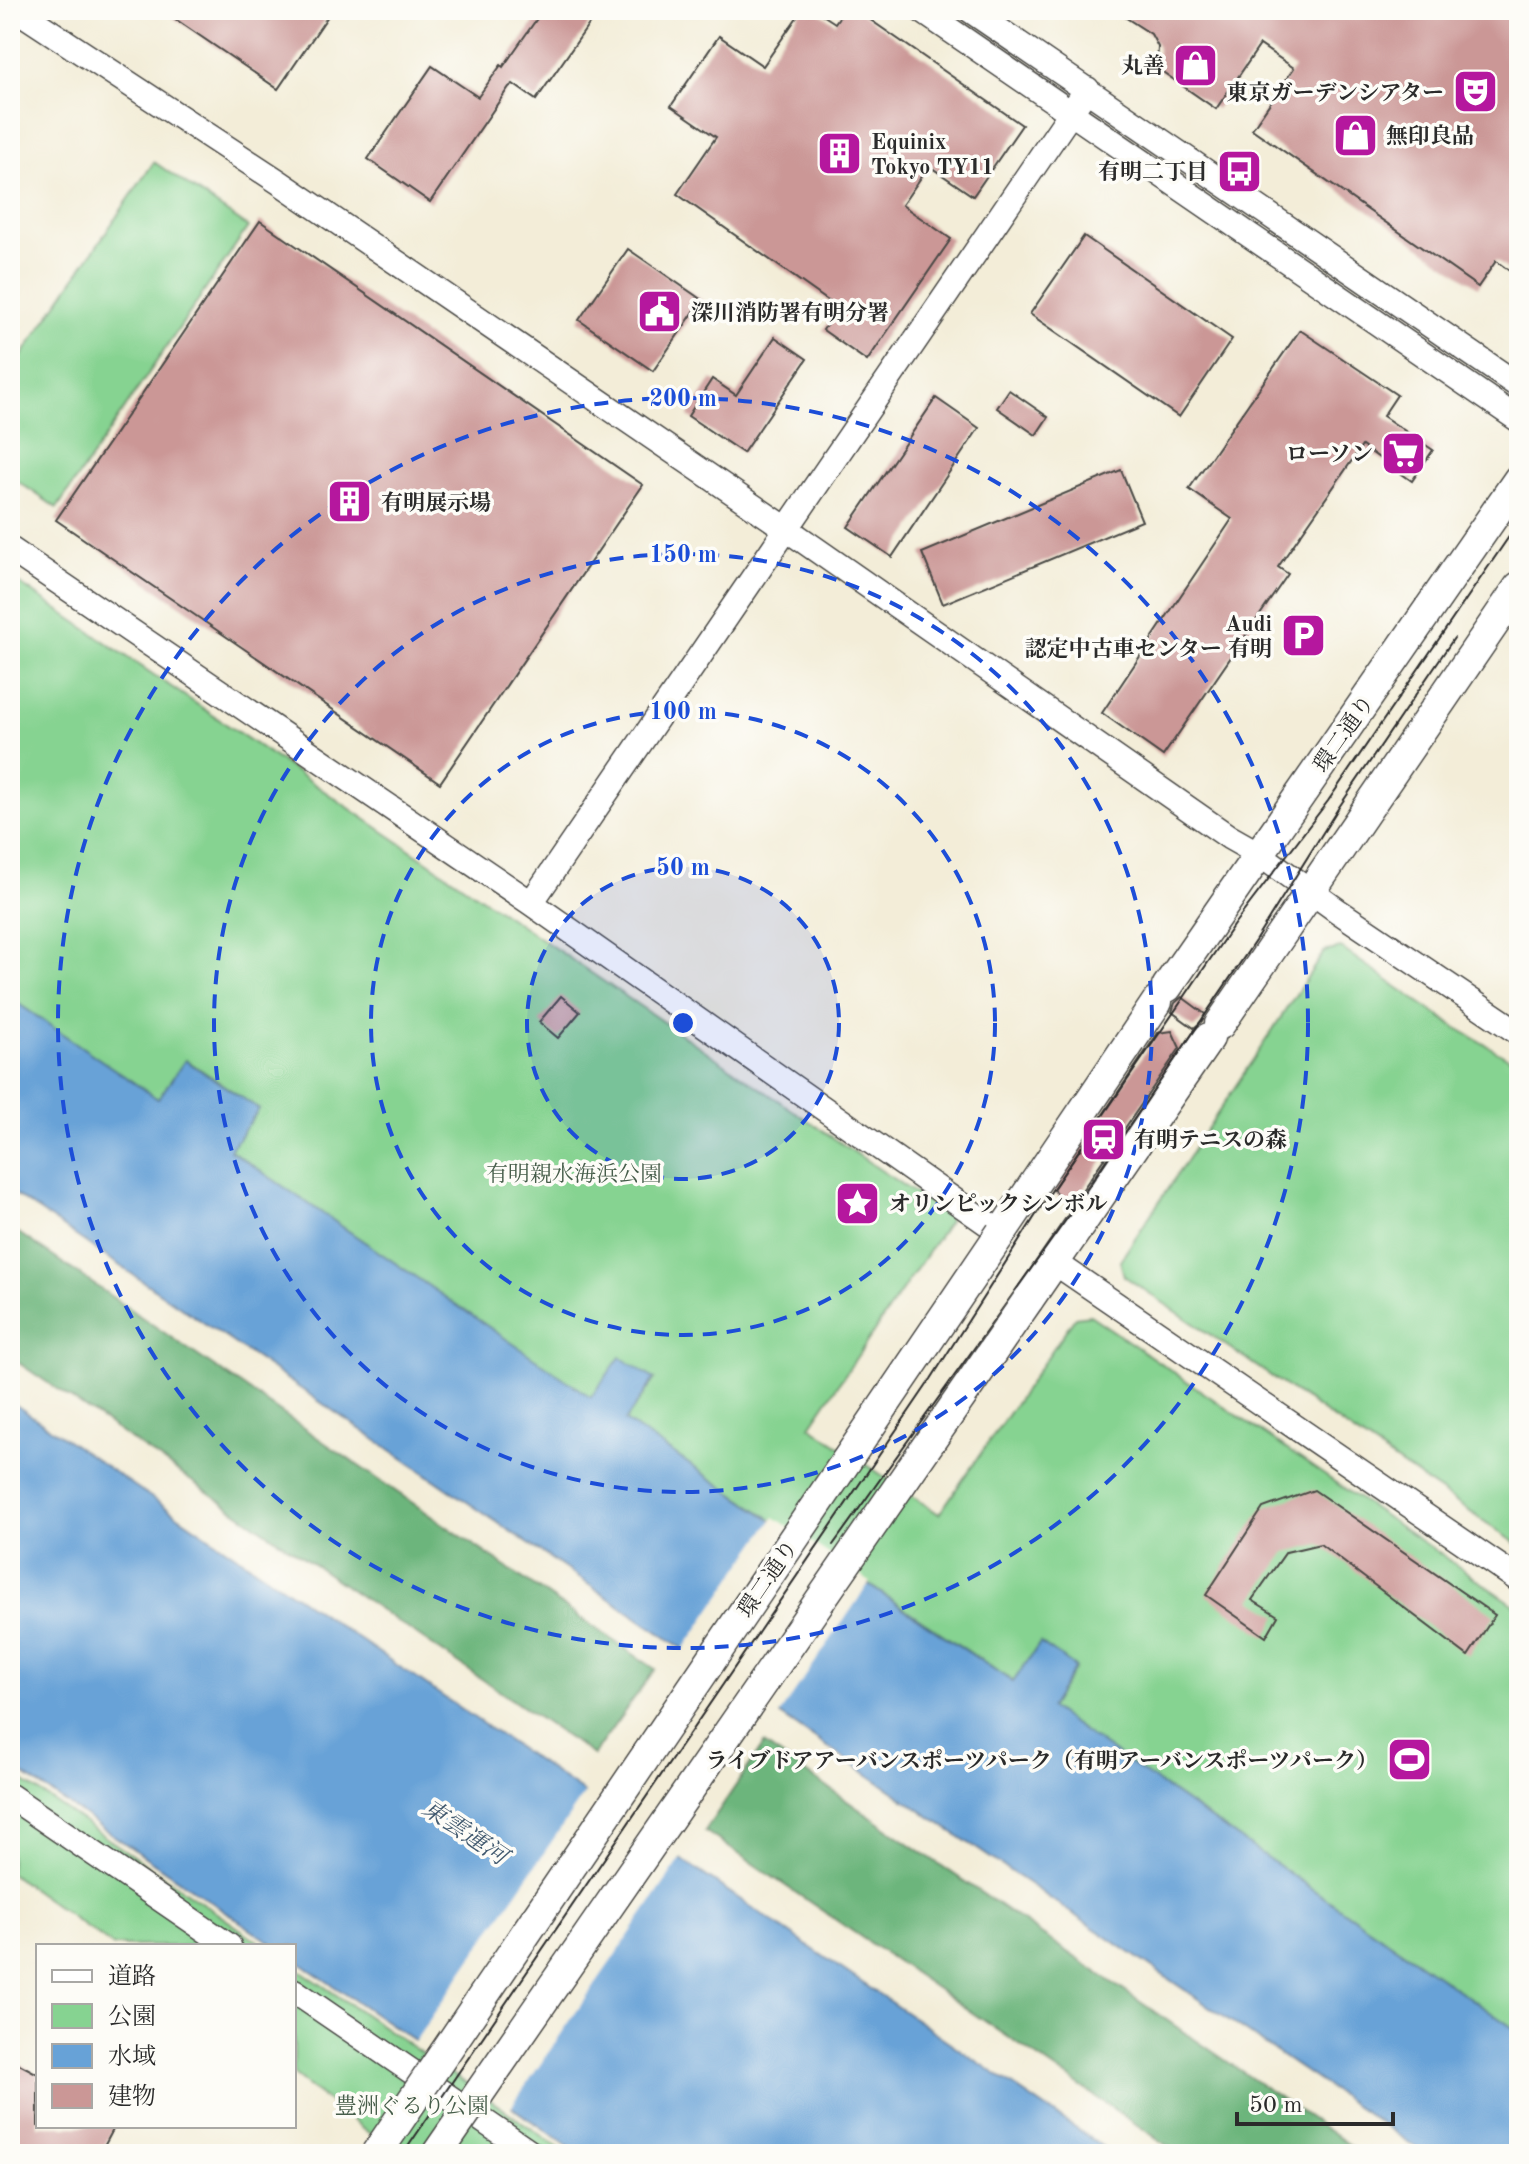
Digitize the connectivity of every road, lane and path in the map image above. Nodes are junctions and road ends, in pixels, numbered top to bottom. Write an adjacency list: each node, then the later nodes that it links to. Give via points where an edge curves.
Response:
1 (921, 10): 5 (street)
2 (970, 10): 4 (street)
3 (13, 11): 9 (street, via 279,182)
4 (1087, 89): 5 (street); 6 (street)
5 (1071, 113): 7 (street); 9 (street)
6 (1519, 386)
7 (1519, 420)
8 (1519, 479): 12 (main road, 環二通り)
9 (788, 530): 12 (street); 14 (street)
10 (10, 549): 14 (street)
11 (1519, 587): 13 (main road)
12 (1259, 854): 13 (street); 16 (main road, 環二通り)
13 (1310, 891): 15 (street); 17 (main road)
14 (531, 903): 16 (street)
15 (1519, 1033)
16 (1001, 1233): 22 (main road, 環二通り, bridge)
17 (1054, 1262): 18 (street); 23 (main road, bridge)
18 (1519, 1580)
19 (10, 1796): 20 (street)
20 (226, 1944)
21 (296, 1992): 24 (street)
22 (376, 2154)
23 (437, 2154)
24 (532, 2154)

